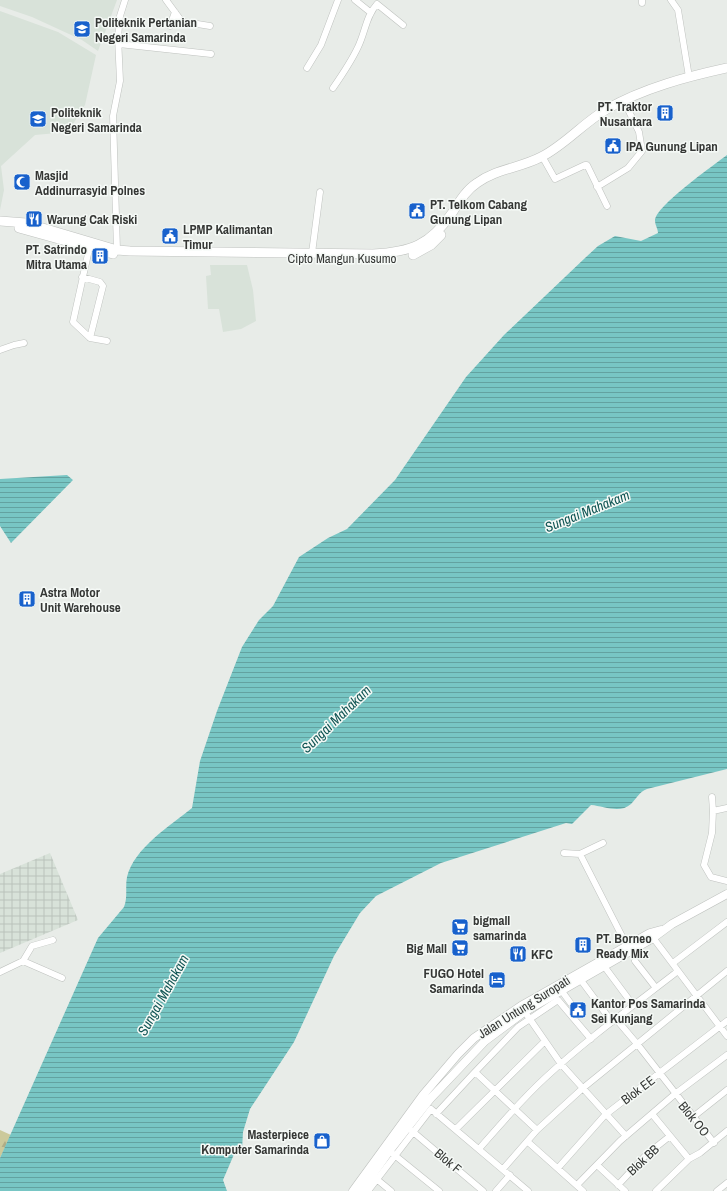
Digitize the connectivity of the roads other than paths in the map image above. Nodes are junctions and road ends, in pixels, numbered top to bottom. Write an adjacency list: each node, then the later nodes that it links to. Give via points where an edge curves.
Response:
1 (125, 0): 11 (street, via 120,16)
2 (166, 0): 6 (street)
3 (338, 0): 13 (street, via 321,45)
4 (355, 0): 7 (street)
5 (671, 0): 15 (street, via 678,10)
6 (175, 12): 9 (street); 10 (street, via 185,22)
7 (370, 12): 8 (street, via 377,4); 16 (street, via 358,47)
8 (403, 25)
9 (170, 26)
10 (210, 26)
11 (119, 44): 12 (street); 26 (street, via 120,81 113,116)
12 (211, 54)
13 (307, 68)
14 (727, 68): 15 (highway, Cipto Mangun Kusumo)
15 (689, 77): 17 (highway, Cipto Mangun Kusumo, via 652,88)
16 (333, 88)
17 (624, 101): 18 (highway, Cipto Mangun Kusumo, via 603,112); 20 (street, via 639,132 642,151 628,168)
18 (542, 156): 19 (highway, Cipto Mangun Kusumo); 20 (street, via 555,179 587,165)
19 (507, 170): 27 (highway, Cipto Mangun Kusumo, via 493,173 471,187 435,233 413,248 402,252 373,254); 28 (highway, Cipto Mangun Kusumo, via 475,191 431,245 404,258 375,260)
20 (597, 186): 22 (street)
21 (320, 192): 27 (street)
22 (607, 206)
23 (0, 221): 25 (highway, Cipto Mangun Kusumo, via 26,223)
24 (0, 227): 25 (highway, Cipto Mangun Kusumo, via 24,229)
25 (90, 245): 26 (highway, Cipto Mangun Kusumo); 28 (highway, Cipto Mangun Kusumo, via 133,257); 29 (street)
26 (117, 250): 28 (highway, Cipto Mangun Kusumo)
27 (312, 253): 28 (highway, Cipto Mangun Kusumo)
28 (263, 255)
29 (82, 277): 30 (street, via 72,322); 30 (street, via 100,282 103,286)
30 (90, 338): 31 (street)
31 (107, 341)
32 (24, 343): 33 (street)
33 (0, 350)
34 (712, 797): 36 (street)
35 (727, 808): 36 (street)
36 (713, 811): 40 (street, via 712,833 704,865 711,877)
37 (602, 843): 39 (street)
38 (564, 853): 39 (street)
39 (580, 854): 45 (street)
40 (727, 881)
41 (727, 894): 43 (main road, Jalan Untung Suropati)
42 (727, 922): 48 (street)
43 (651, 936): 45 (main road, Jalan Untung Suropati); 48 (street); 49 (main road, Jalan Untung Suropati)
44 (53, 940): 46 (street, via 32,946)
45 (627, 946): 60 (main road, Jalan Untung Suropati)
46 (23, 961): 52 (street); 53 (street)
47 (635, 961): 55 (street)
48 (673, 963): 50 (street)
49 (604, 966): 54 (main road, Jalan Untung Suropati); 59 (street)
50 (678, 970): 55 (street); 57 (street)
51 (727, 971): 57 (street)
52 (0, 972)
53 (62, 978)
54 (580, 979): 56 (main road, Jalan Untung Suropati); 61 (street, Blok OO)
55 (656, 988): 59 (street)
56 (561, 990): 58 (street); 60 (main road, Jalan Untung Suropati)
57 (697, 996): 63 (street); 67 (street)
58 (572, 1005)
59 (633, 1005): 61 (street)
60 (525, 1012): 65 (street, via 558,1000); 66 (street); 70 (street, via 512,1033); 76 (main road, Jalan Untung Suropati, via 485,1041 456,1069); 101 (main road, Jalan Untung Suropati, via 474,1038 458,1054 423,1095)
61 (614, 1020): 65 (street); 67 (street, Blok OO)
62 (727, 1021): 63 (street, Blok EE)
63 (720, 1027): 64 (street); 71 (street, Blok EE)
64 (727, 1036)
65 (591, 1038): 69 (street)
66 (544, 1041): 69 (street); 74 (street)
67 (638, 1045): 71 (street, Blok OO); 72 (street)
68 (727, 1055): 75 (street)
69 (561, 1064): 72 (street); 77 (street)
70 (475, 1072): 74 (street); 78 (street)
71 (660, 1074): 75 (street, Blok OO); 80 (street, Blok EE)
72 (583, 1088): 80 (street); 83 (street)
73 (727, 1090): 81 (street)
74 (495, 1091): 77 (street); 82 (street)
75 (675, 1094): 79 (street); 81 (street, Blok OO)
76 (428, 1107): 78 (street); 85 (street); 91 (main road, Jalan Untung Suropati)
77 (514, 1109): 83 (street); 90 (street)
78 (436, 1114): 82 (street)
79 (652, 1114): 86 (street); 87 (street)
80 (605, 1115): 86 (street); 94 (street, Blok EE)
81 (693, 1117): 89 (street, Blok OO)
82 (456, 1129): 90 (street)
83 (537, 1130): 88 (street)
84 (727, 1131): 89 (street)
85 (412, 1132): 91 (street); 106 (street, Blok F)
86 (626, 1136): 93 (street)
87 (670, 1136): 92 (street); 100 (street, Blok BB, via 646,1155)
88 (528, 1142): 94 (street); 95 (street)
89 (714, 1143): 92 (street)
90 (479, 1149): 95 (street)
91 (392, 1152): 97 (main road, Jalan Untung Suropati); 105 (street)
92 (689, 1159): 111 (street)
93 (596, 1165): 99 (street); 100 (street)
94 (558, 1168): 99 (street)
95 (503, 1169): 96 (street)
96 (510, 1175): 107 (street); 108 (street)
97 (374, 1177): 102 (main road, Jalan Untung Suropati); 103 (street); 104 (street)
98 (727, 1183): 112 (street)
99 (577, 1185): 109 (street)
100 (618, 1185): 110 (street)
101 (353, 1191)
102 (362, 1191)
103 (368, 1191)
104 (391, 1191)
105 (439, 1191)
106 (483, 1191)
107 (496, 1191)
108 (528, 1191)
109 (583, 1191)
110 (625, 1191)
111 (656, 1191)
112 (717, 1191)

